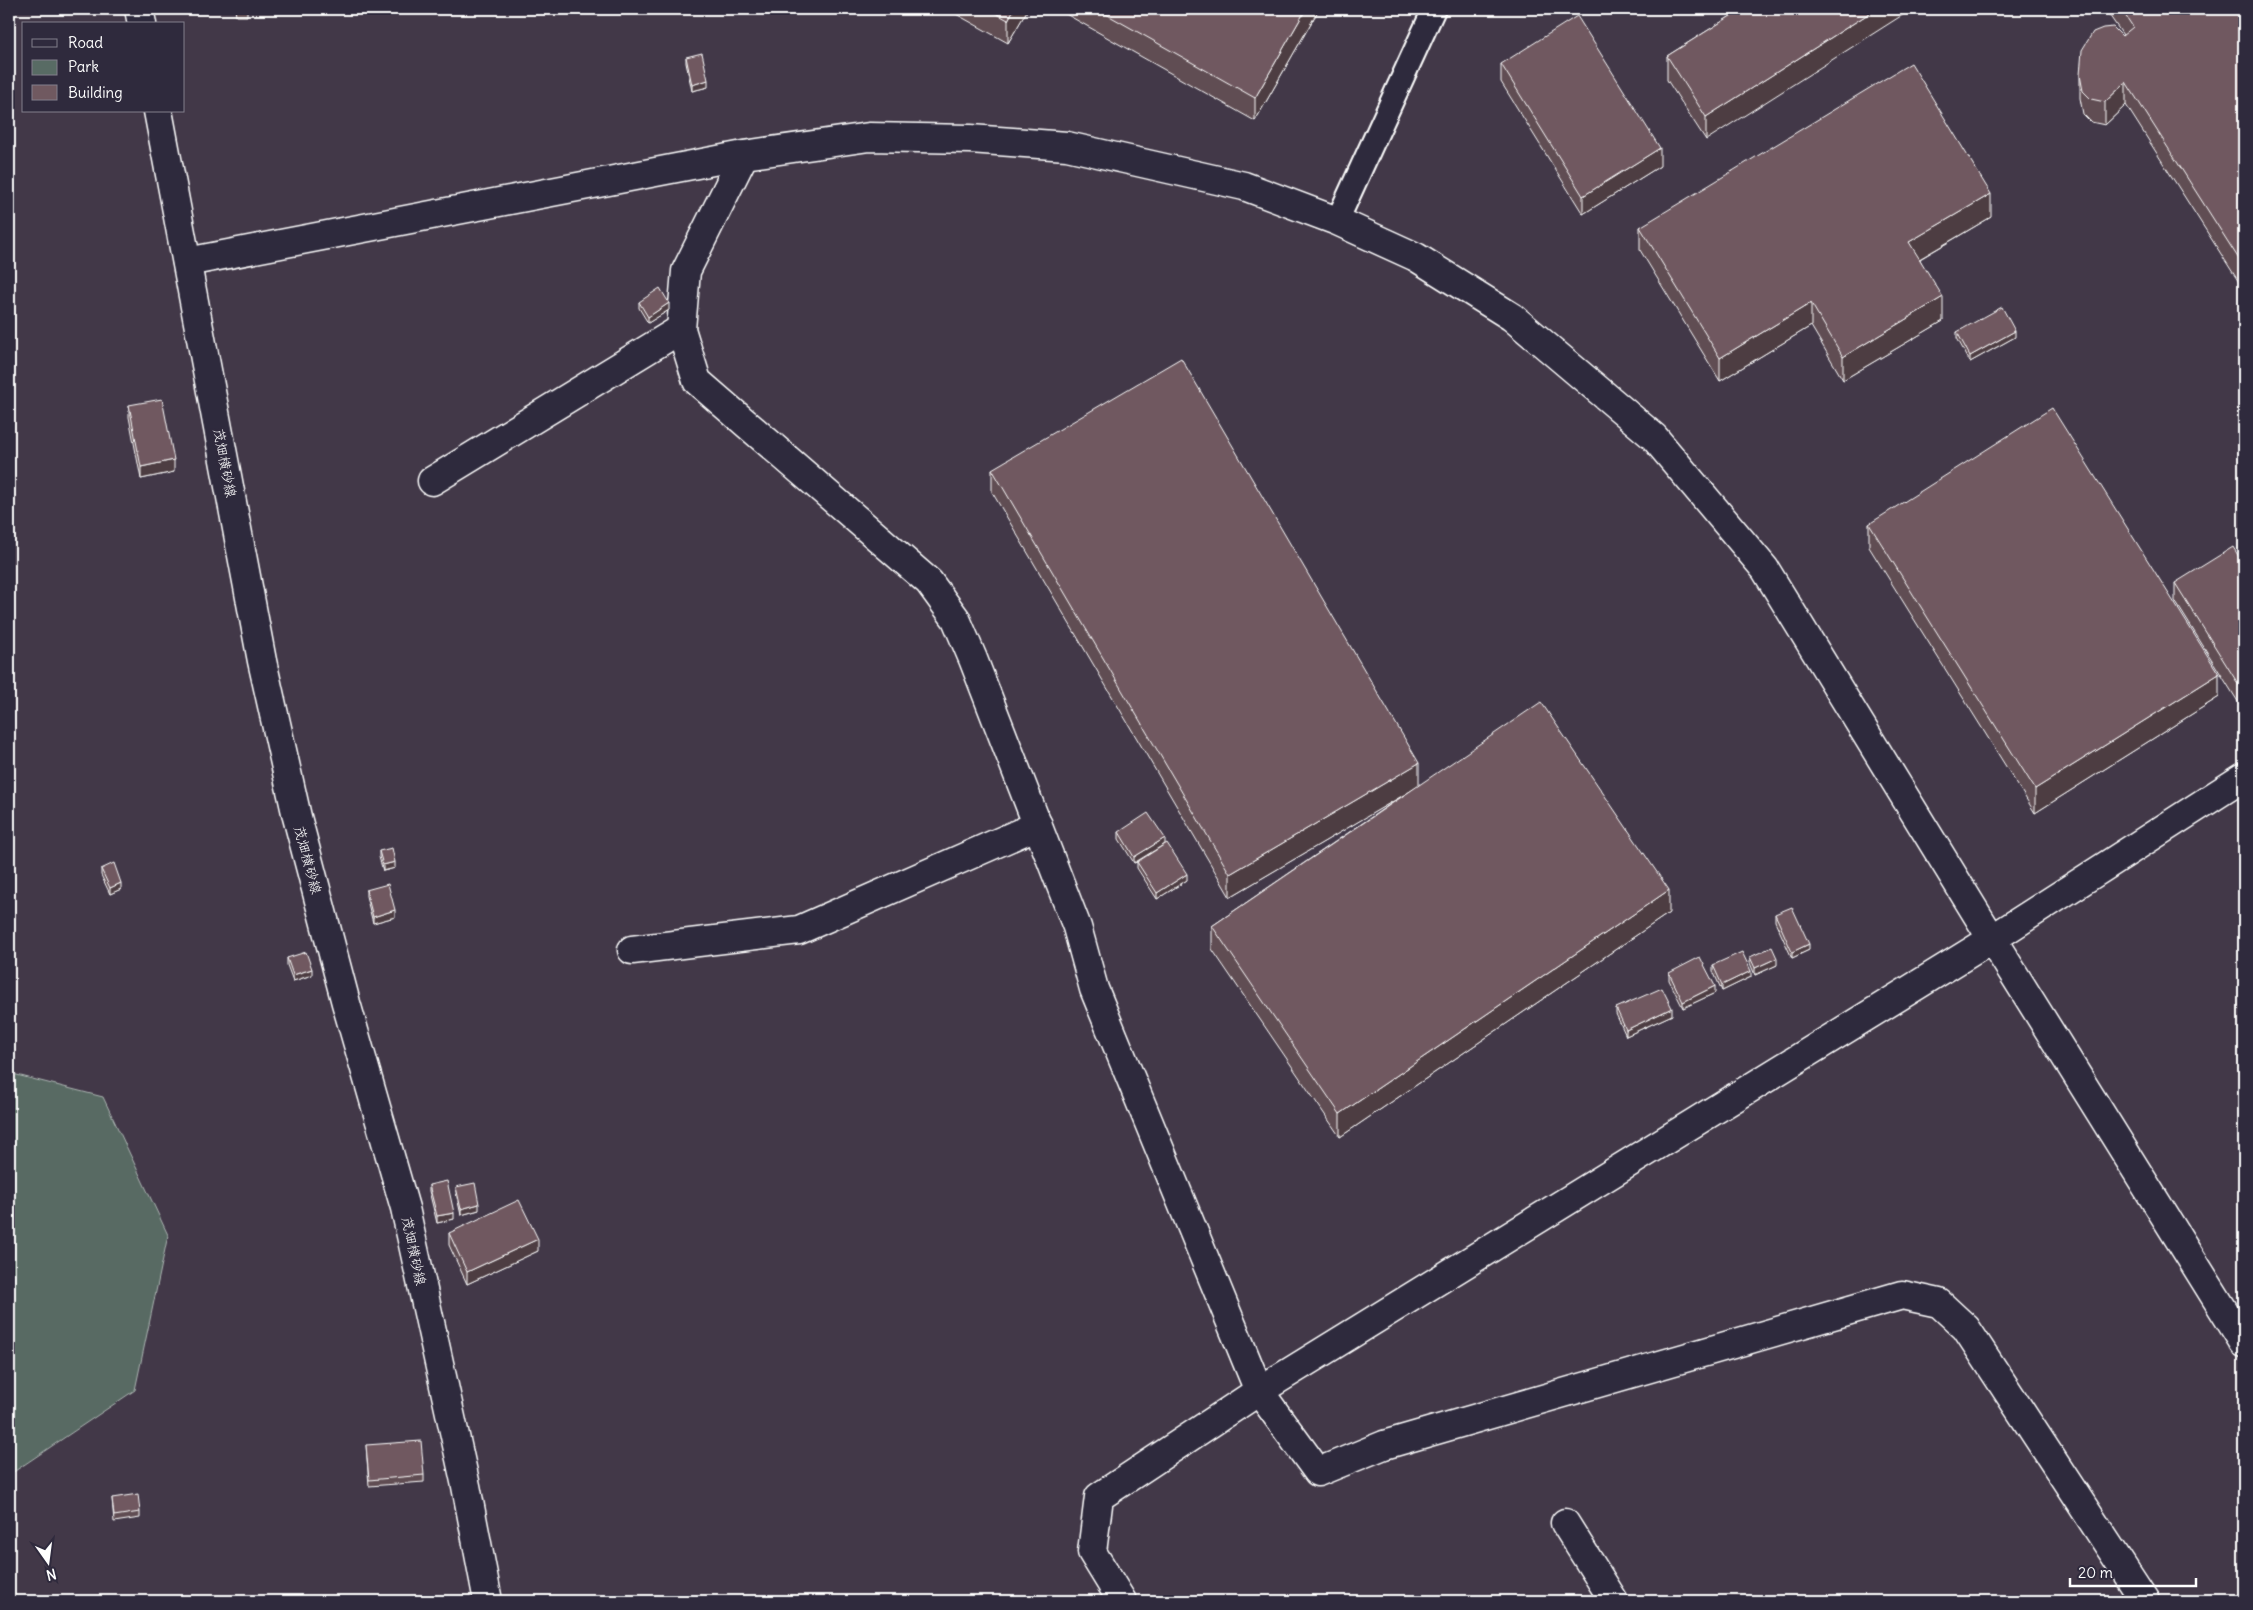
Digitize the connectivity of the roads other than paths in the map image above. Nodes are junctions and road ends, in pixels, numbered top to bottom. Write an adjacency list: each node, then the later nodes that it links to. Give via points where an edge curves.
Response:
1 (139, 9): 3 (street)
2 (1434, 9): 6 (lane)
3 (142, 22)
4 (158, 112): 7 (street, 茂畑横砂線)
5 (744, 155): 6 (street, via 869,137 970,139 1067,146 1244,186); 7 (street); 8 (street, via 686,271)
6 (1337, 221): 12 (street, via 1416,257 1512,317 1654,437 1765,570)
7 (187, 262): 17 (street, 茂畑横砂線, via 266,680 297,817 405,1208)
8 (681, 329): 9 (street); 11 (street, via 697,381 929,582 956,619)
9 (432, 481)
10 (2244, 777): 12 (street)
11 (1038, 825): 13 (street, via 798,930); 15 (street, via 1077,927 1094,990)
12 (1992, 938): 14 (street); 15 (street)
13 (632, 950)
14 (2244, 1343)
15 (1259, 1391): 18 (street, via 1099,1497 1092,1552); 20 (street, via 1318,1472 1384,1445 1902,1295 1939,1303 1966,1328)
16 (1565, 1523): 19 (street)
17 (488, 1601)
18 (1122, 1601)
19 (1614, 1601)
20 (2145, 1601)

